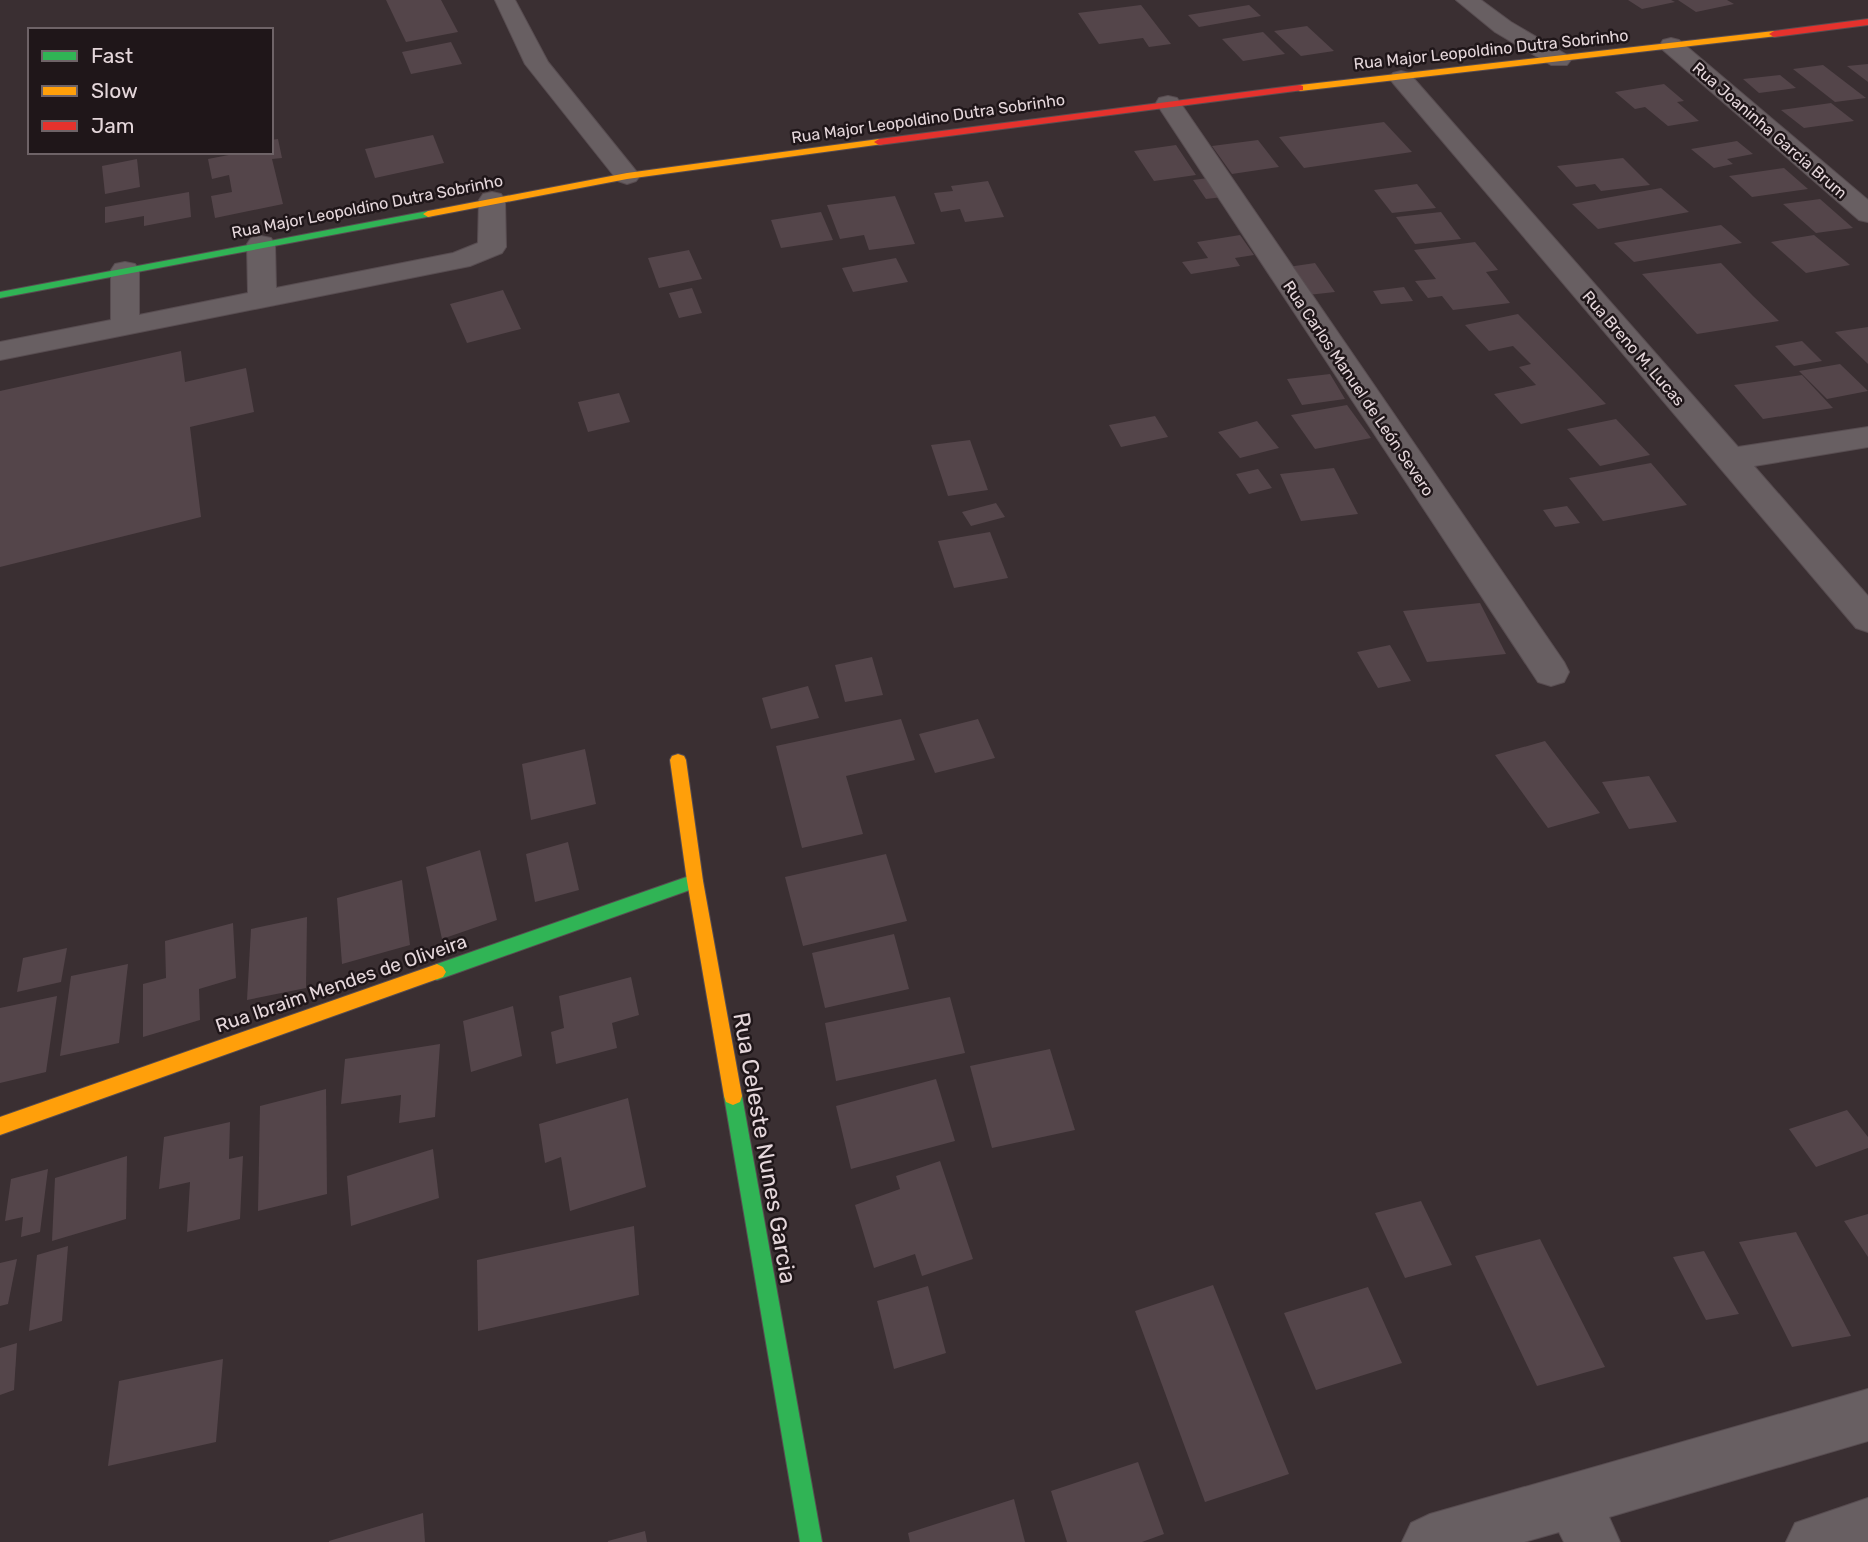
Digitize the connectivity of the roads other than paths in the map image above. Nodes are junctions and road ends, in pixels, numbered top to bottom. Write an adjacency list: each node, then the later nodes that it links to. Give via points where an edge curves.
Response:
1 (1467, 0): 5 (street)
2 (505, 1): 8 (street, via 537,64)
3 (1868, 22): 4 (street, Rua Major Leopoldino Dutra Sobrinho)
4 (1671, 45): 5 (street, Rua Major Leopoldino Dutra Sobrinho); 10 (street, Rua Joaninha Garcia Brum)
5 (1559, 60): 6 (street, Rua Major Leopoldino Dutra Sobrinho)
6 (1401, 78): 7 (street, Rua Major Leopoldino Dutra Sobrinho); 18 (street, Rua Breno M. Lucas)
7 (1168, 103): 8 (street, Rua Major Leopoldino Dutra Sobrinho); 20 (street, Rua Carlos Manuel de León Severo)
8 (627, 176): 9 (street, Rua Major Leopoldino Dutra Sobrinho)
9 (492, 201): 11 (street, Rua Major Leopoldino Dutra Sobrinho); 14 (street, via 492,247 479,254)
10 (1868, 214)
11 (261, 244): 12 (street, Rua Major Leopoldino Dutra Sobrinho); 14 (street)
12 (125, 270): 13 (street, Rua Major Leopoldino Dutra Sobrinho); 15 (street)
13 (0, 295)
14 (262, 299): 15 (street)
15 (124, 326): 16 (street)
16 (0, 351)
17 (1868, 437): 18 (street)
18 (1730, 459): 19 (street, Rua Breno M. Lucas)
19 (1868, 619)
20 (1551, 672)
21 (678, 760): 22 (street, Rua Celeste Nunes Garcia)
22 (695, 881): 23 (street, Rua Ibraim Mendes de Oliveira); 27 (street, Rua Celeste Nunes Garcia)
23 (0, 1126)
24 (1868, 1415): 25 (street)
25 (1582, 1521): 28 (street)
26 (1868, 1525): 29 (street)
27 (811, 1542)
28 (1430, 1542)
29 (1814, 1542)

